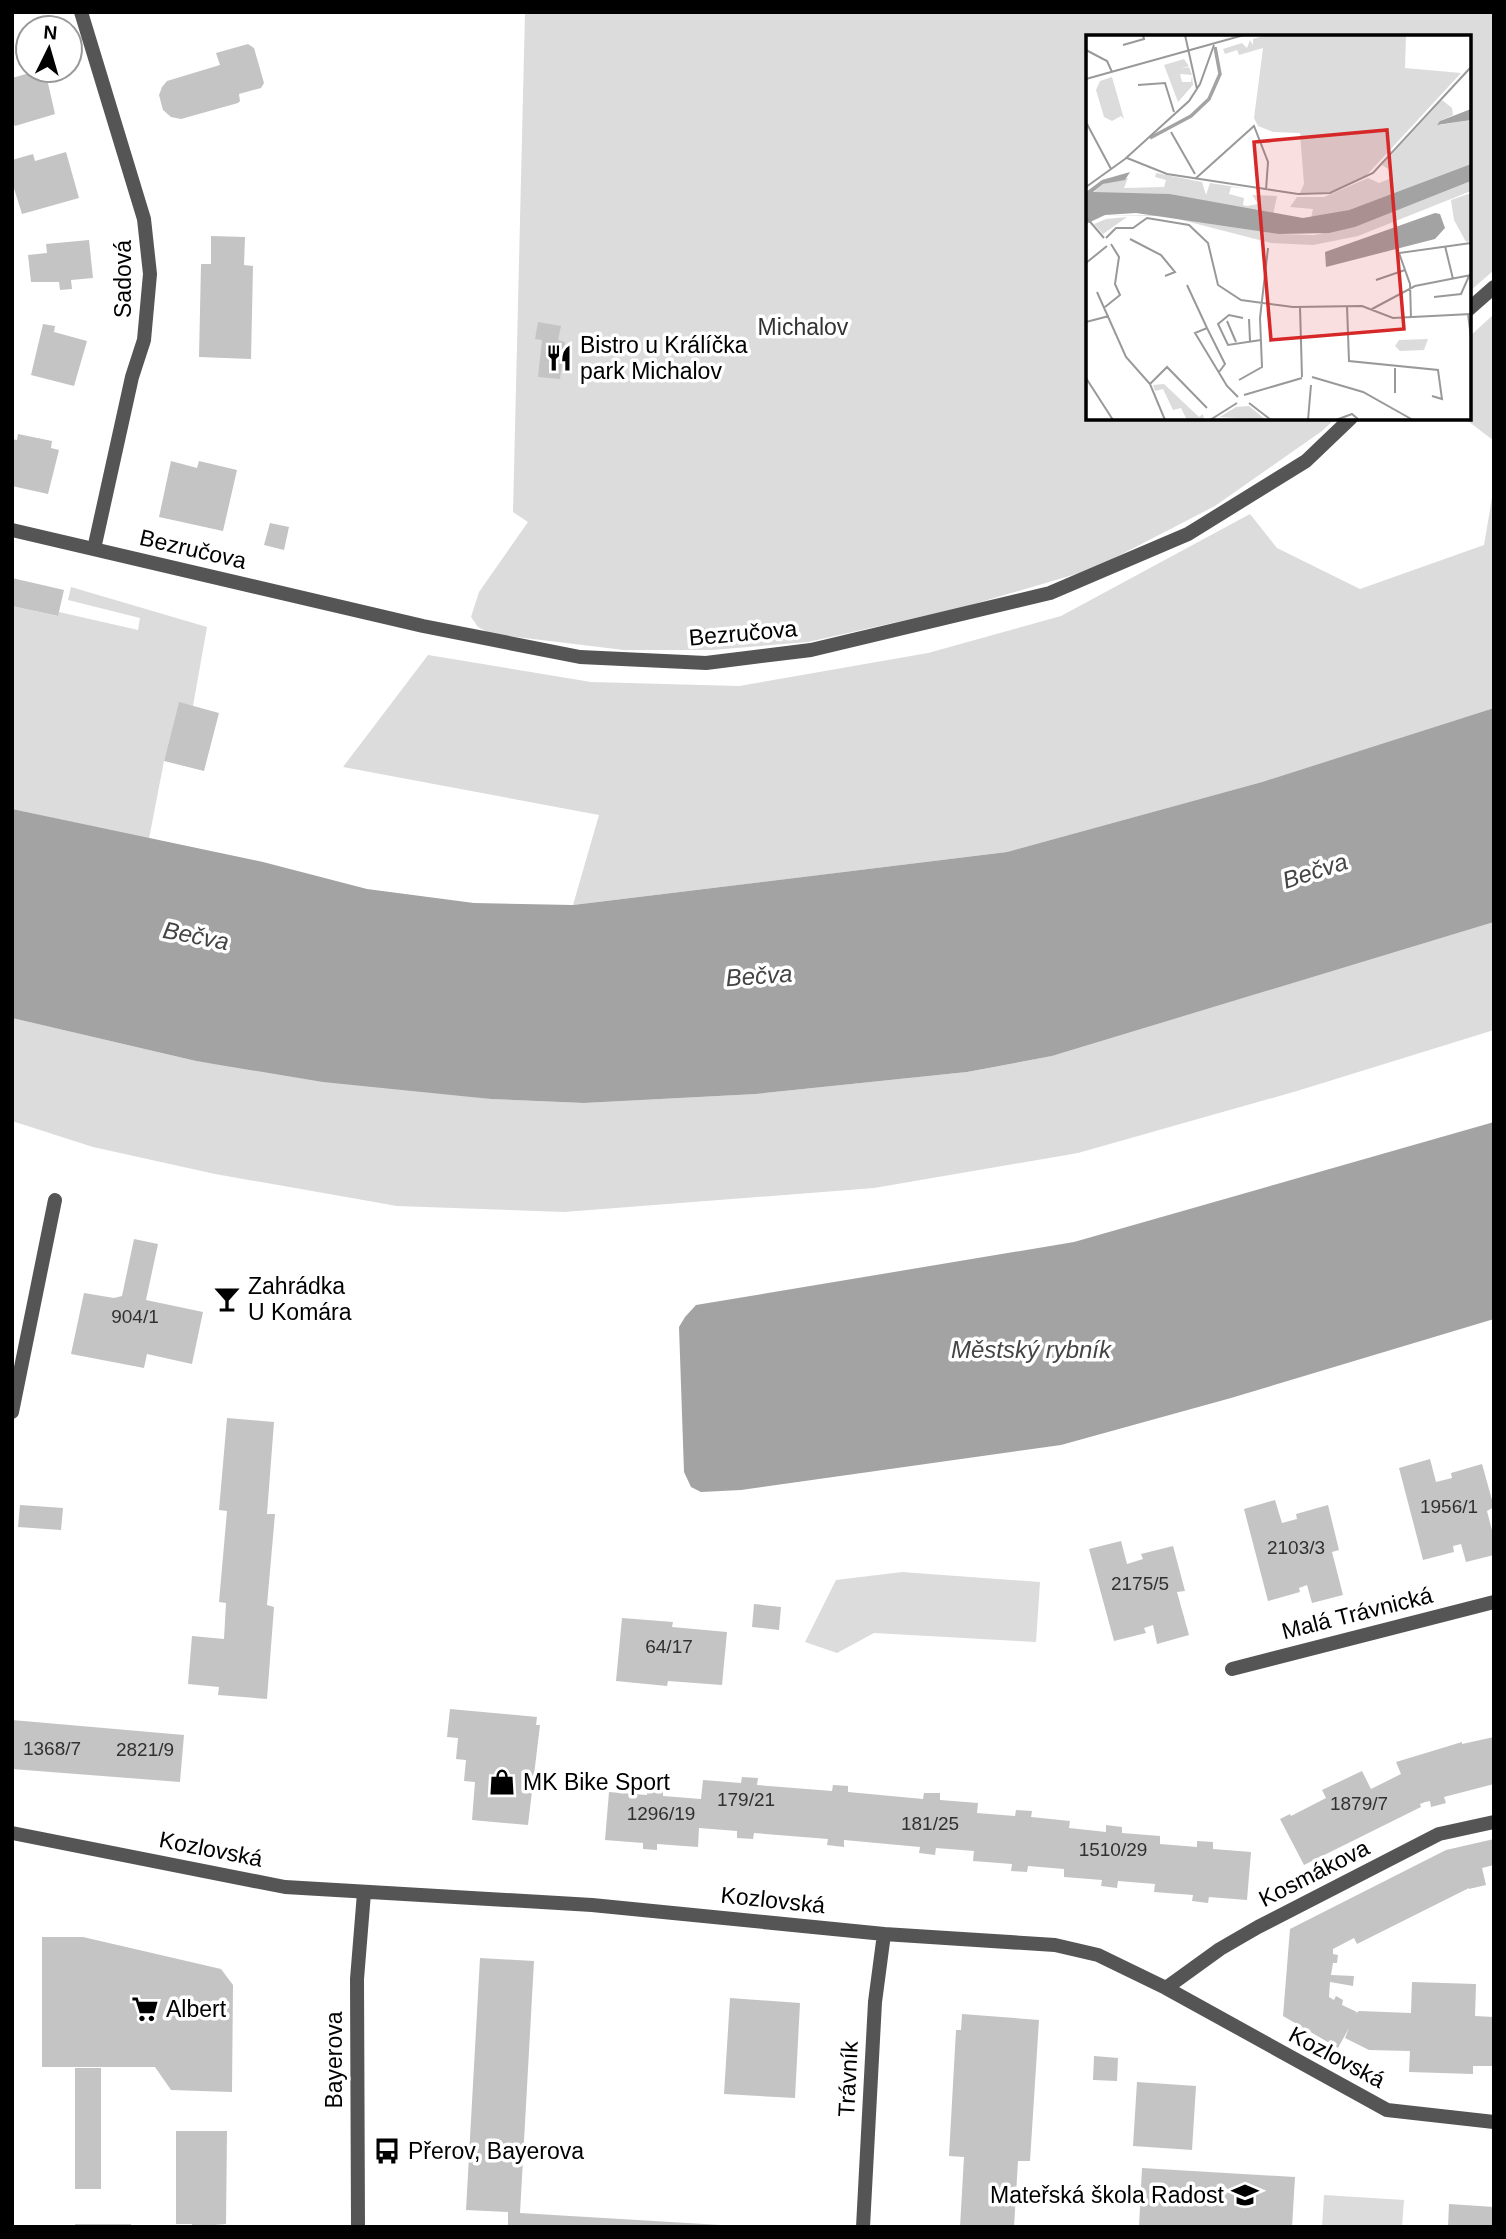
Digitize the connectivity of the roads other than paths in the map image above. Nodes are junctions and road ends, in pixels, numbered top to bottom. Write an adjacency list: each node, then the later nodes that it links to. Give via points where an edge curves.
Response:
1 (81, 12): 6 (street, Sadová, via 144,219 150,275 144,340)
2 (1494, 287): 3 (street)
3 (1471, 307)
4 (1349, 420): 6 (street, Bezručova, via 1306,461 1188,534 1050,593 811,650 706,663 580,657 432,628)
5 (12, 530): 6 (street, Bezručova)
6 (94, 549)
7 (55, 1200): 8 (street)
8 (12, 1412)
9 (1494, 1602): 10 (street, Malá Trávnická)
10 (1232, 1669)
11 (1494, 1822): 15 (street, Kosmákova, via 1439,1834 1258,1927)
12 (12, 1833): 13 (street, Kozlovská, via 285,1887)
13 (364, 1893): 14 (street, Kozlovská, via 592,1905); 17 (street, Bayerova, via 357,1979)
14 (884, 1934): 15 (street, Kozlovská, via 1055,1945 1098,1955); 18 (street, Trávník, via 875,2002)
15 (1166, 1988): 16 (street, Kozlovská, via 1387,2110)
16 (1494, 2122)
17 (358, 2227)
18 (863, 2227)

